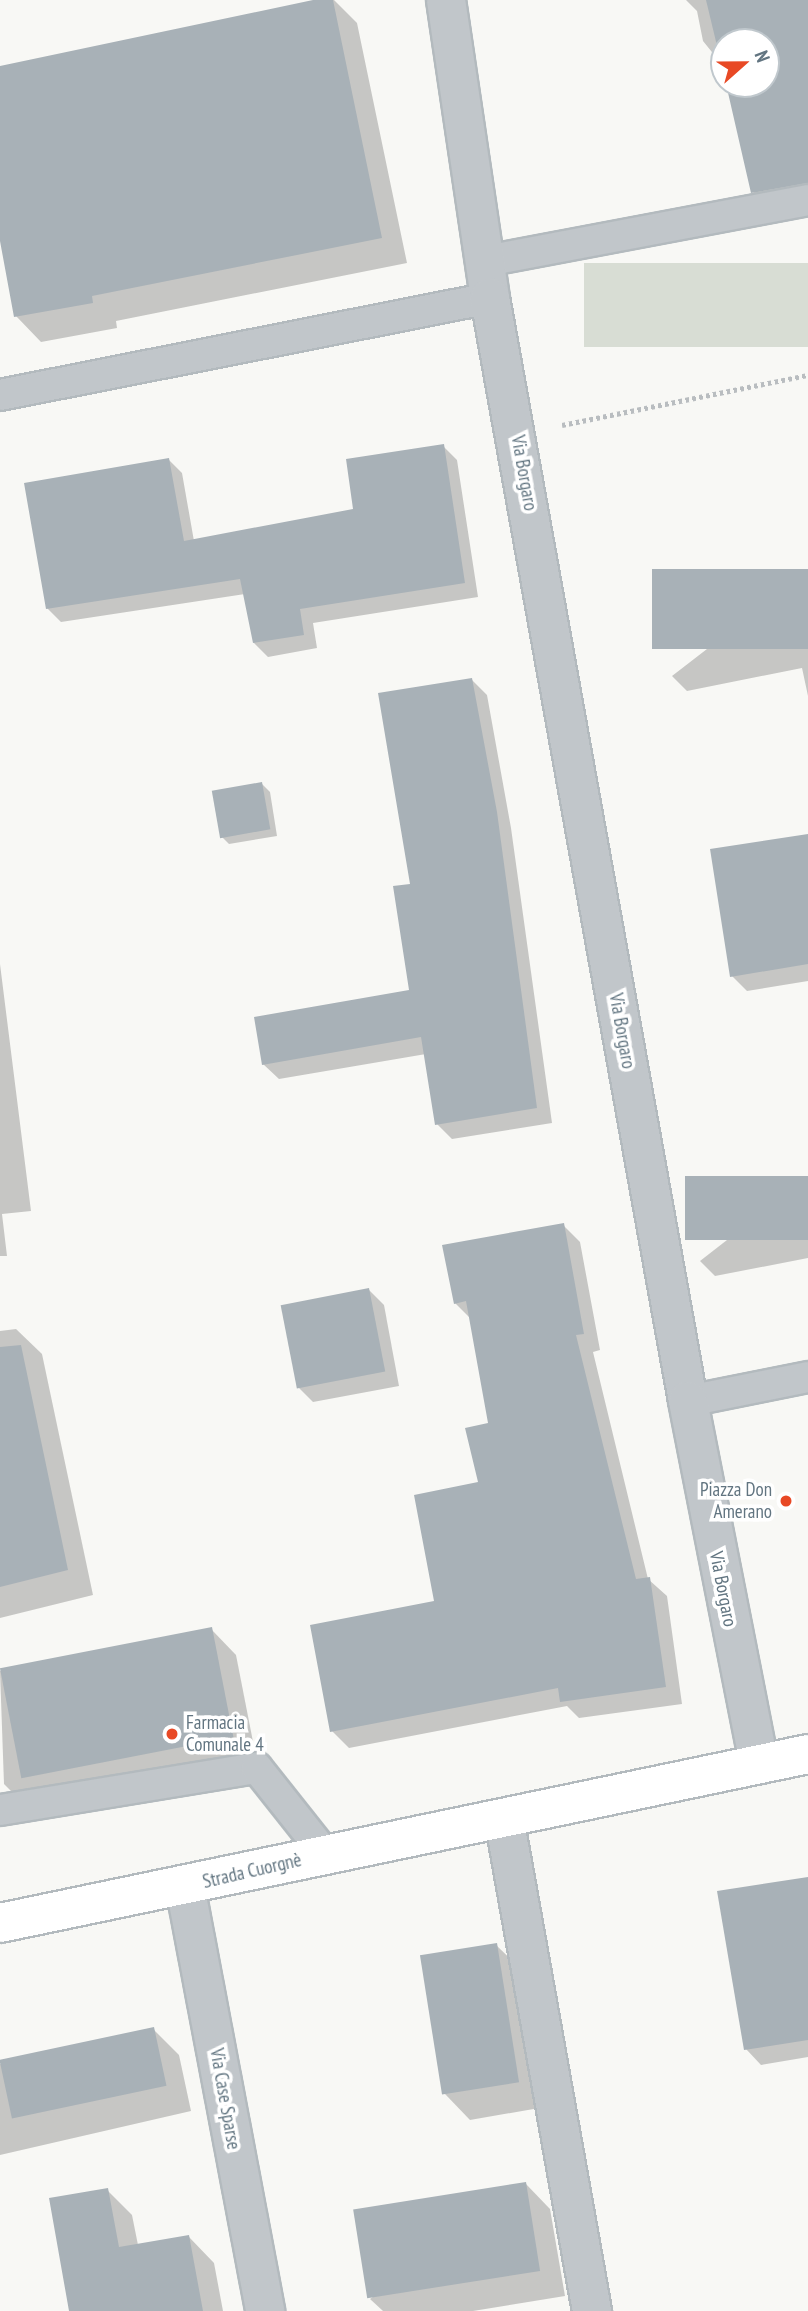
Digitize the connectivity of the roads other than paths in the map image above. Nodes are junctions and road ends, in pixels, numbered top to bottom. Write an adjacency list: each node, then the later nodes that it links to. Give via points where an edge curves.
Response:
1 (446, 0): 3 (street, Via Borgaro)
2 (808, 200): 3 (lane)
3 (488, 279): 4 (lane); 6 (street, Via Borgaro)
4 (0, 395)
5 (808, 1377): 6 (lane)
6 (688, 1401): 8 (street, Via Borgaro)
7 (808, 1754): 8 (main road, Strada Cuorgnè)
8 (759, 1764): 10 (main road, Strada Cuorgnè)
9 (0, 1810): 11 (lane, via 257,1768)
10 (504, 1818): 11 (main road, Strada Cuorgnè); 15 (street)
11 (326, 1855): 12 (main road, Strada Cuorgnè)
12 (185, 1886): 13 (main road, Strada Cuorgnè); 14 (street, Via Case Sparse)
13 (0, 1923)
14 (265, 2311)
15 (592, 2311)

